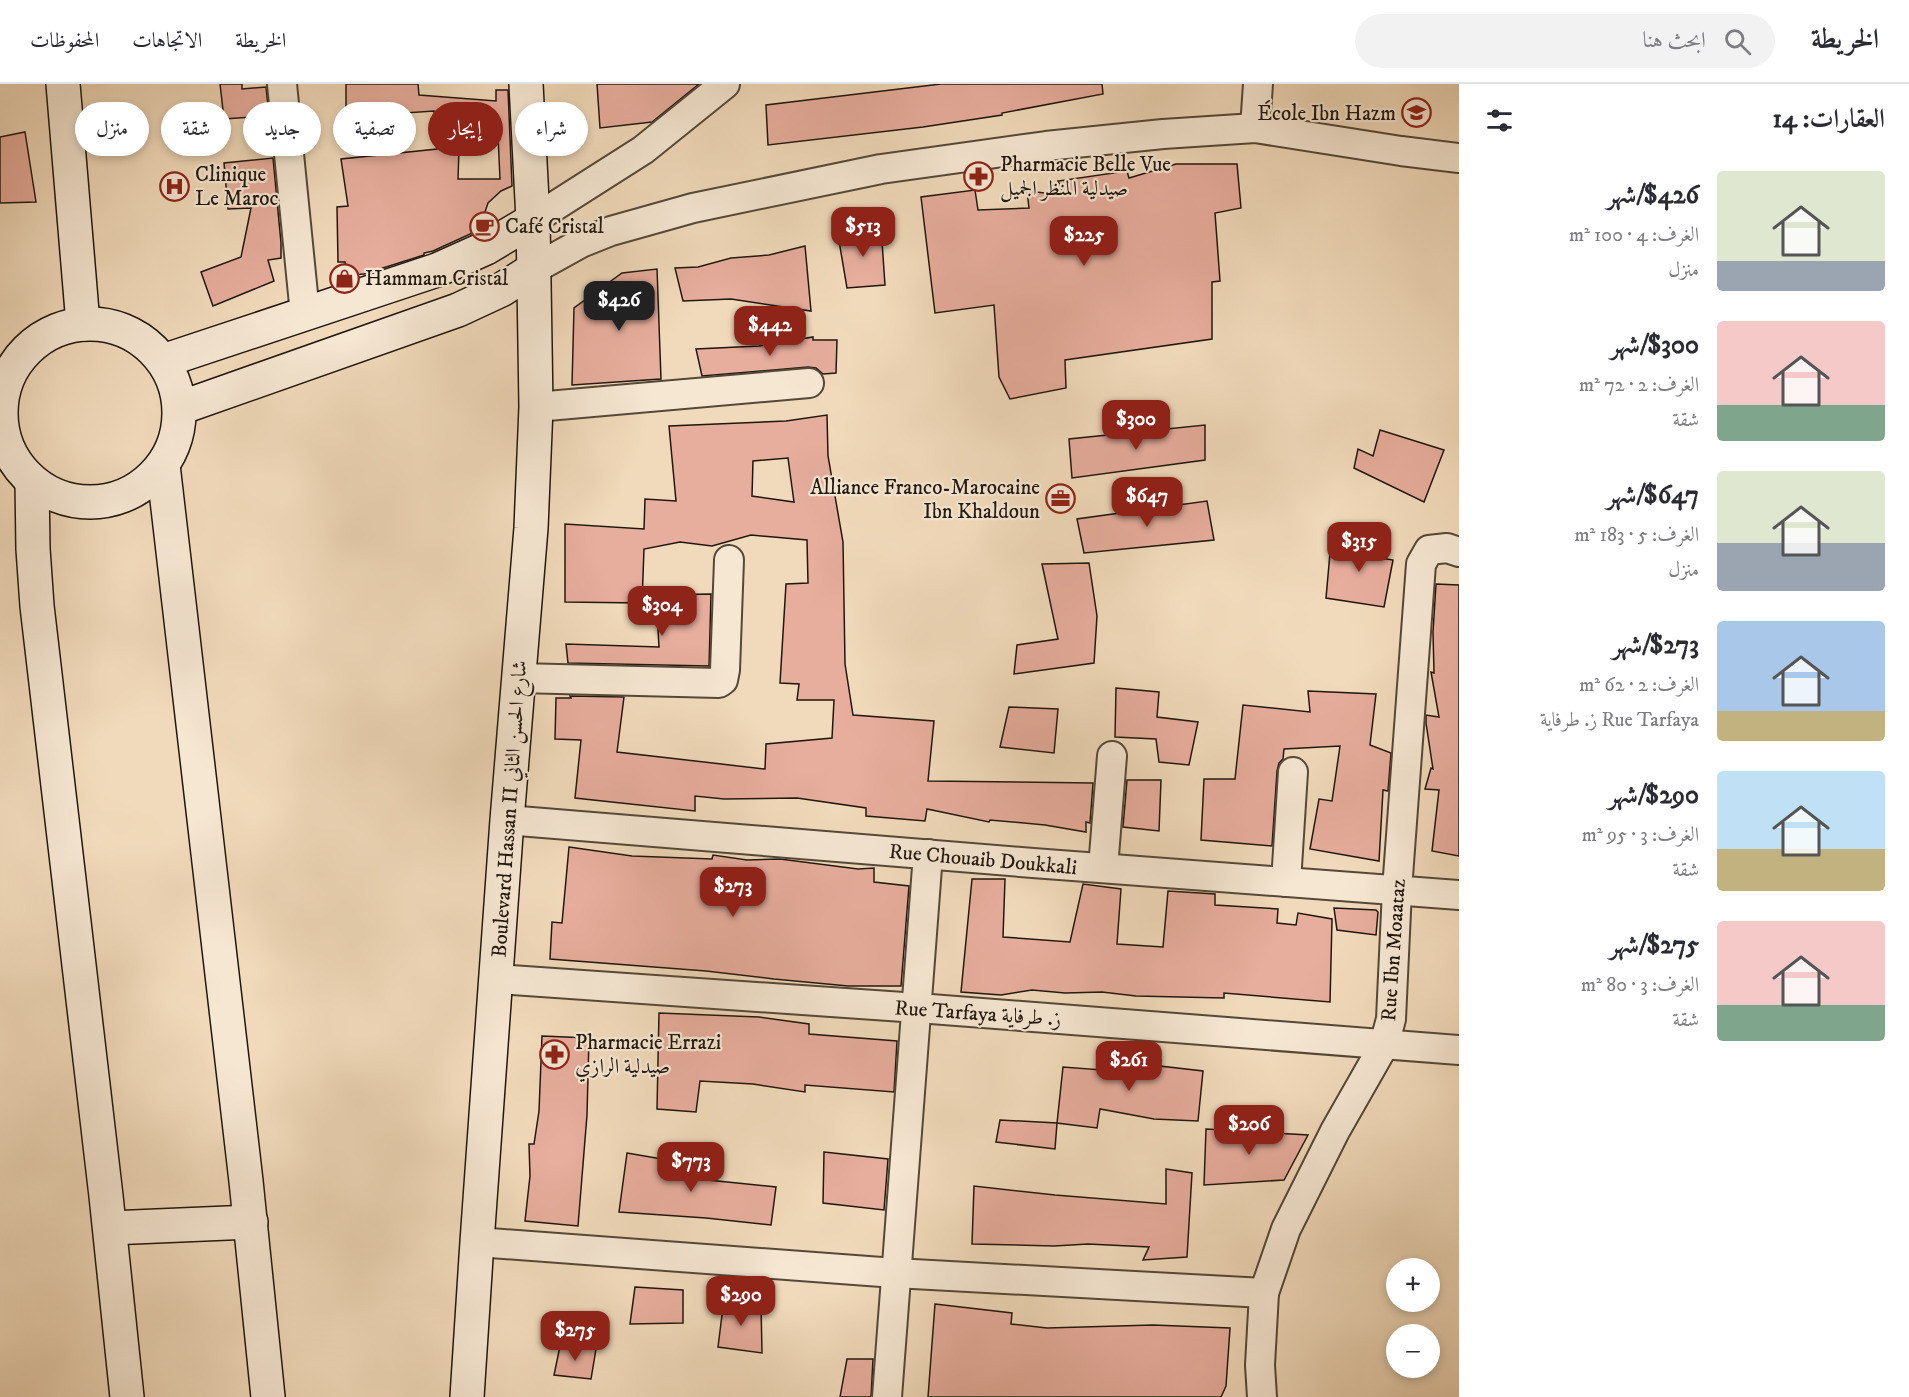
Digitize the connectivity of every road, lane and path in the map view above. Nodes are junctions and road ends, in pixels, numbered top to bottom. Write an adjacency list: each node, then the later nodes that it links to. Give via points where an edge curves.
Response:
1 (63, 84): 11 (main road)
2 (282, 84): 10 (street)
3 (526, 84): 8 (main road, Boulevard Hassan II شارع الحسن الثاني)
4 (726, 84): 8 (street, via 643,150)
5 (1258, 84): 6 (street)
6 (1255, 128): 7 (street); 9 (street, via 1046,146 819,181 693,208 611,231)
7 (1459, 158)
8 (533, 220): 9 (main road, Boulevard Hassan II شارع الحسن الثاني); 10 (main road, via 486,248 437,270)
9 (534, 269): 14 (main road, Boulevard Hassan II شارع الحسن الثاني); 15 (main road, via 458,310)
10 (305, 314): 12 (main road)
11 (83, 324): 12 (main road, via 106,325 128,332); 16 (main road, via 61,328 23,353 2,394)
12 (163, 361): 15 (main road, via 175,384)
13 (809, 383): 14 (street)
14 (536, 407): 21 (main road, Boulevard Hassan II شارع الحسن الثاني, via 531,528)
15 (180, 408): 17 (main road, via 176,438)
16 (0, 417): 18 (main road, via 4,441)
17 (163, 465): 18 (main road, via 146,483 101,502 77,502); 34 (main road)
18 (32, 482): 35 (main road, via 36,606)
19 (1459, 552): 28 (street, Rue Ibn Moaataz, via 1447,548 1429,550 1421,564)
20 (729, 560): 21 (street, via 725,670 719,683)
21 (518, 678): 24 (main road, Boulevard Hassan II شارع الحسن الثاني)
22 (1112, 756): 26 (street)
23 (1293, 772): 27 (street)
24 (507, 820): 25 (street, Rue Chouaib Doukkali); 30 (main road, Boulevard Hassan II شارع الحسن الثاني)
25 (928, 854): 26 (street, Rue Chouaib Doukkali); 31 (street)
26 (1102, 868): 27 (street, Rue Chouaib Doukkali)
27 (1286, 882): 28 (street, Rue Chouaib Doukkali)
28 (1397, 890): 29 (street, Rue Chouaib Doukkali); 32 (street, Rue Ibn Moaataz, via 1391,1018)
29 (1459, 895)
30 (496, 979): 31 (street, Rue Tarfaya ز. طرفاية); 36 (main road, Boulevard Hassan II شارع الحسن الثاني)
31 (918, 1008): 32 (street, Rue Tarfaya ز. طرفاية); 37 (street)
32 (1384, 1045): 33 (street, Rue Tarfaya ز. طرفاية); 38 (street, Rue Ibn Moaataz, via 1286,1229)
33 (1459, 1050)
34 (251, 1222): 35 (main road); 40 (main road)
35 (110, 1228): 39 (main road)
36 (477, 1242): 37 (street); 41 (main road, Boulevard Hassan II شارع الحسن الثاني)
37 (896, 1272): 38 (street); 42 (street)
38 (1264, 1293): 43 (street, Rue Ibn Moaataz)
39 (127, 1397)
40 (268, 1397)
41 (467, 1397)
42 (887, 1397)
43 (1262, 1397)

